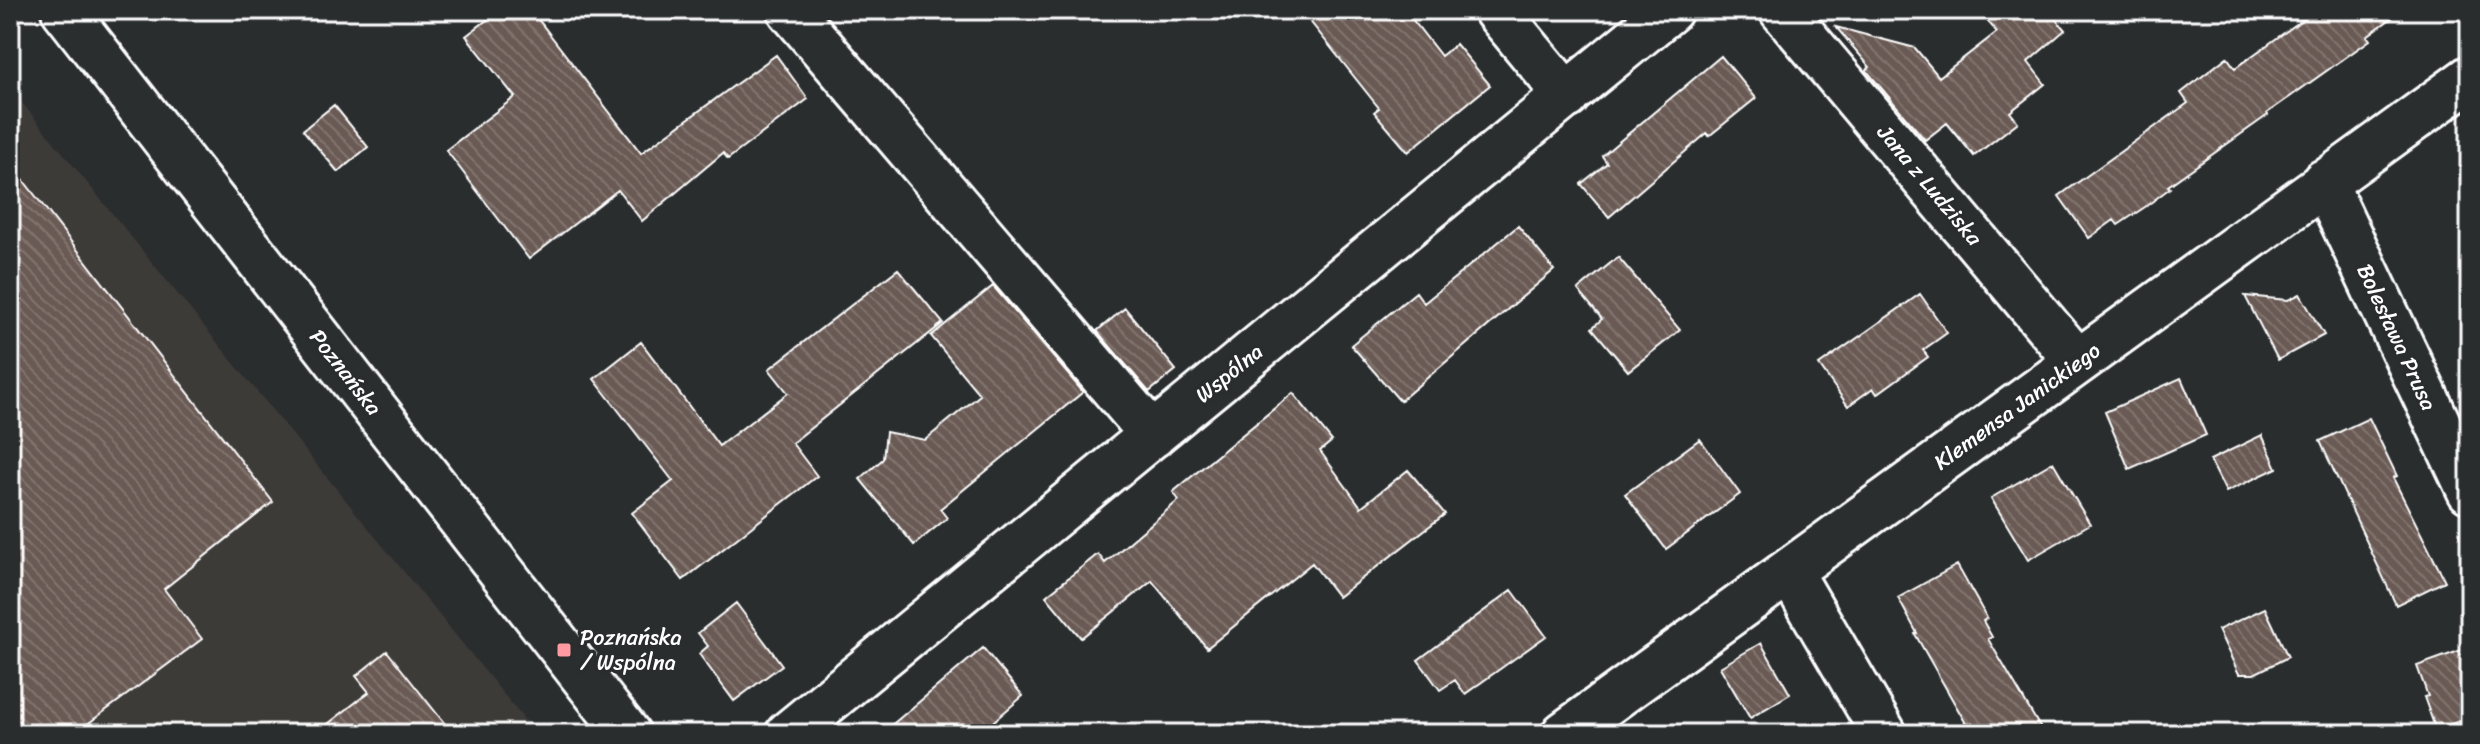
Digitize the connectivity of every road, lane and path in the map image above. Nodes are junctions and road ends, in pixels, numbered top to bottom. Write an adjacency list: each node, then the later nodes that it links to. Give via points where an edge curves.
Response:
1 (64, 10): 13 (street, Poznańska)
2 (790, 10): 10 (street)
3 (1496, 10): 7 (street)
4 (1670, 10): 7 (street, Wspólna)
5 (1782, 10): 9 (street, Jana z Ludziska)
6 (2470, 78): 8 (street, Klemensa Janickiego)
7 (1567, 96): 10 (street, Wspólna)
8 (2324, 182): 9 (street, Klemensa Janickiego); 11 (street, Bolesława Prusa)
9 (2077, 361): 12 (street, Klemensa Janickiego)
10 (1153, 435): 14 (street, Wspólna)
11 (2470, 491)
12 (1790, 572): 15 (street, Klemensa Janickiego); 16 (street)
13 (628, 734)
14 (788, 734)
15 (1564, 734)
16 (1884, 734)

